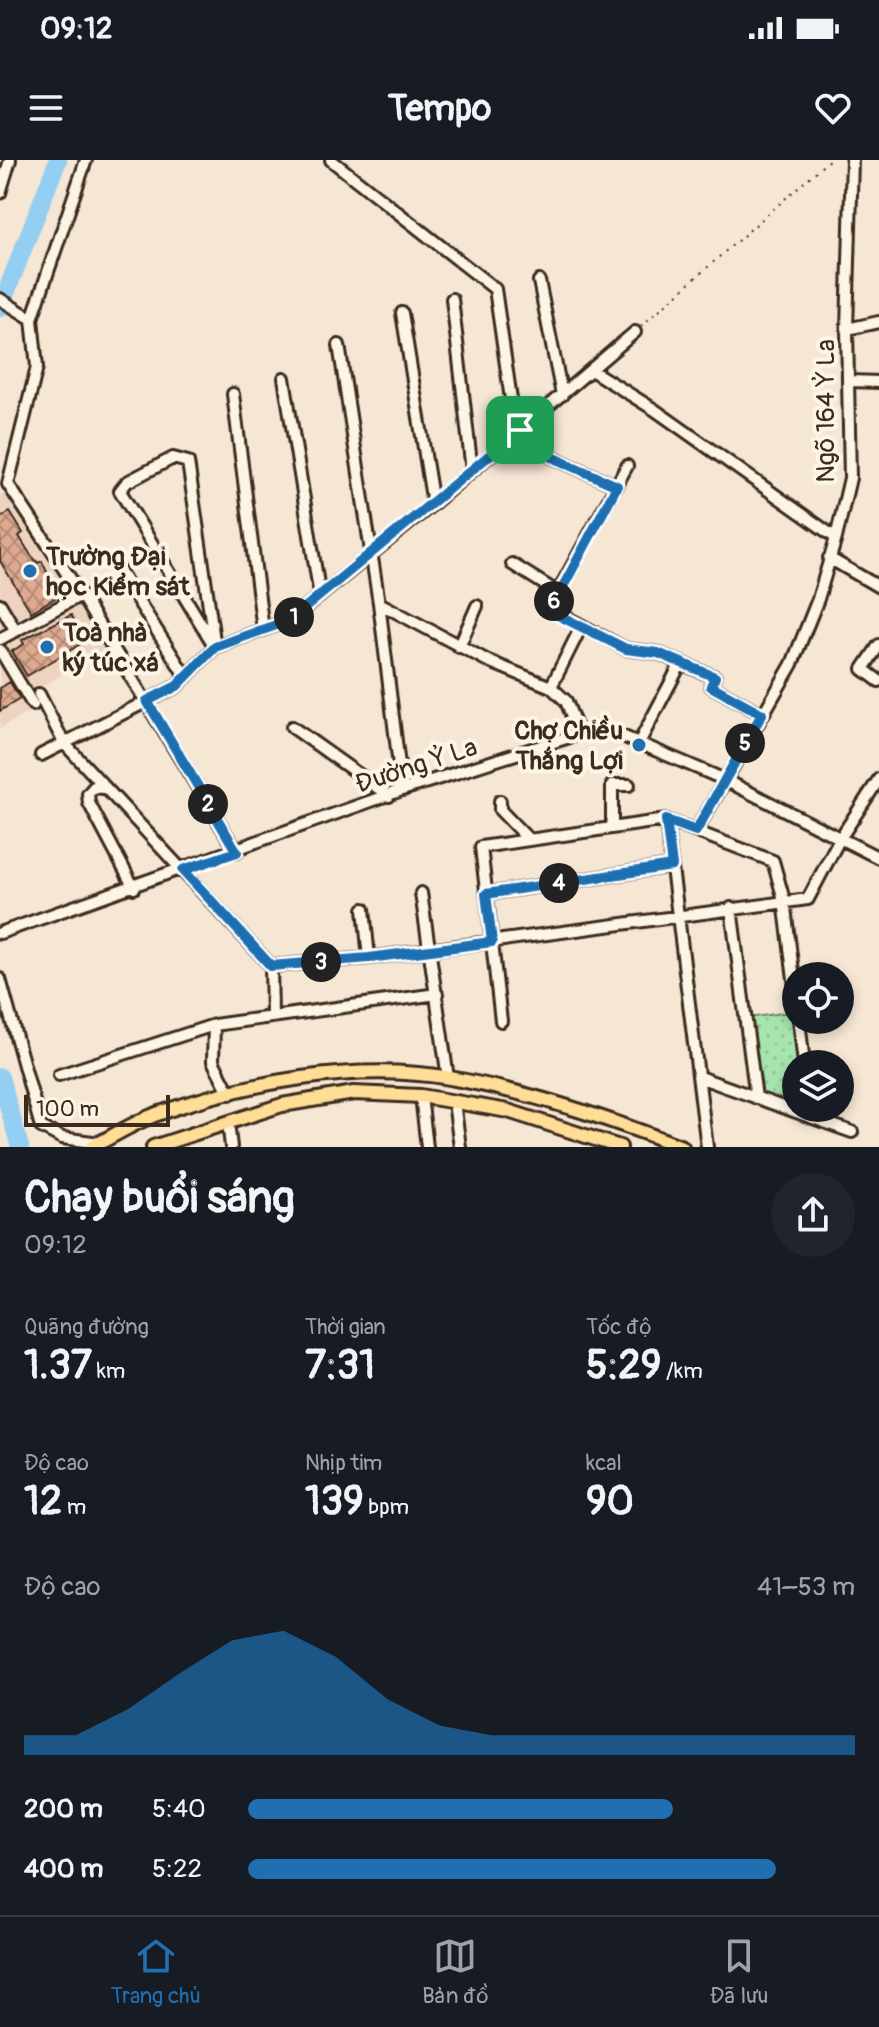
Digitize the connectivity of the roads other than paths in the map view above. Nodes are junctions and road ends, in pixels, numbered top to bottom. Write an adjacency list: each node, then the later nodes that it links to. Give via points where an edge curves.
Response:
1 (10, 160): 5 (street)
2 (86, 160): 10 (street)
3 (331, 160): 21 (street, via 495,289)
4 (852, 160): 12 (street, Ngõ 164 Ỷ La)
5 (0, 193)
6 (539, 281): 20 (street)
7 (0, 299): 10 (street)
8 (452, 299): 23 (street)
9 (402, 313): 26 (street)
10 (32, 319): 24 (street, via 37,367)
11 (879, 322): 12 (street)
12 (847, 329): 17 (street, Ngõ 164 Ỷ La)
13 (635, 332): 15 (street)
14 (339, 345): 28 (street)
15 (591, 370): 20 (street); 27 (street)
16 (284, 378): 35 (street)
17 (850, 381): 18 (street); 27 (street, Ngõ 164 Ỷ La, via 850,478)
18 (879, 382)
19 (233, 394): 40 (street)
20 (562, 395): 21 (street)
21 (518, 432): 23 (street); 25 (street, via 552,457)
22 (627, 466): 25 (street)
23 (472, 471): 26 (street)
24 (4, 486): 34 (street)
25 (617, 486): 33 (street)
26 (433, 504): 28 (street)
27 (836, 538): 29 (street, Ngõ 164 Ỷ La)
28 (372, 554): 35 (street); 36 (street)
29 (829, 558): 32 (street); 54 (street, Ngõ 164 Ỷ La, via 792,664)
30 (115, 564): 48 (street)
31 (512, 564): 33 (street)
32 (879, 587)
33 (560, 594): 39 (street, via 550,611)
34 (81, 595): 41 (street); 52 (street)
35 (320, 596): 40 (street, via 290,620)
36 (379, 603): 45 (street); 64 (street)
37 (0, 604): 41 (street)
38 (477, 606): 45 (street)
39 (581, 627): 47 (street, via 626,649 658,653); 50 (street)
40 (263, 630): 44 (street)
41 (16, 631): 42 (street)
42 (0, 639)
43 (879, 645): 49 (street, via 863,669)
44 (215, 647): 44 (street, via 120,491 173,458 188,462); 48 (street)
45 (459, 647): 50 (street)
46 (0, 650): 53 (street)
47 (681, 663): 54 (street, via 715,677 711,686); 57 (street)
48 (186, 677): 52 (street)
49 (879, 681)
50 (551, 687): 56 (street, via 566,701)
51 (39, 694): 58 (street)
52 (147, 701): 58 (street); 72 (street)
53 (33, 705)
54 (762, 714): 60 (street, Ngõ 164 Ỷ La)
55 (292, 727): 65 (street)
56 (579, 734): 57 (street, Đường Ỷ La, via 601,727); 64 (street, Đường Ỷ La)
57 (640, 741): 60 (street, Đường Ỷ La)
58 (64, 743): 59 (street); 63 (street)
59 (41, 755)
60 (723, 779): 69 (street, Ngõ 164 Ỷ La); 71 (street, Đường Ỷ La)
61 (879, 779): 71 (street)
62 (629, 785): 68 (street, via 612,785)
63 (103, 788): 75 (street); 76 (street, via 94,787 89,803)
64 (402, 790): 65 (street, Đường Ỷ La)
65 (389, 796): 72 (street, Đường Ỷ La)
66 (500, 801): 70 (street, via 500,810)
67 (666, 820): 68 (street); 69 (street); 74 (street)
68 (612, 828): 70 (street)
69 (696, 831): 79 (street, via 773,861)
70 (529, 840): 78 (street, via 481,847)
71 (839, 840): 73 (street, Đường Ỷ La); 79 (street, via 808,899)
72 (237, 852): 75 (street, Đường Ỷ La)
73 (879, 858)
74 (672, 866): 78 (street); 82 (street)
75 (183, 870): 76 (street, Đường Ỷ La); 88 (street)
76 (134, 888): 83 (street, Đường Ỷ La)
77 (421, 893): 85 (street)
78 (486, 894): 84 (street)
79 (784, 900): 80 (street); 87 (street)
80 (731, 908): 82 (street); 99 (street)
81 (364, 909): 86 (street)
82 (678, 915): 84 (street); 95 (street)
83 (0, 933)
84 (492, 942): 85 (street); 92 (street)
85 (431, 950): 86 (street); 90 (street)
86 (369, 958): 88 (street)
87 (792, 962)
88 (271, 966): 91 (street)
89 (0, 979): 106 (street, via 41,1127)
90 (437, 994): 91 (street); 96 (street)
91 (272, 1017): 93 (street)
92 (501, 1021)
93 (214, 1025): 94 (street); 97 (street, via 213,1061)
94 (59, 1075)
95 (699, 1077): 99 (street); 113 (street)
96 (448, 1078): 97 (main road, via 360,1073); 104 (main road, via 532,1096)
97 (230, 1094): 106 (main road, via 155,1115)
98 (421, 1096): 100 (main road); 102 (main road, via 354,1093 282,1105); 110 (street)
99 (756, 1098): 101 (street)
100 (454, 1102): 107 (main road, via 508,1111); 111 (street)
101 (782, 1105)
102 (228, 1122): 108 (main road); 109 (street)
103 (830, 1122): 105 (street)
104 (622, 1124): 107 (main road); 112 (main road)
105 (852, 1132)
106 (96, 1145)
107 (616, 1146)
108 (153, 1147)
109 (231, 1147)
110 (427, 1147)
111 (460, 1147)
112 (682, 1147)
113 (707, 1147)

